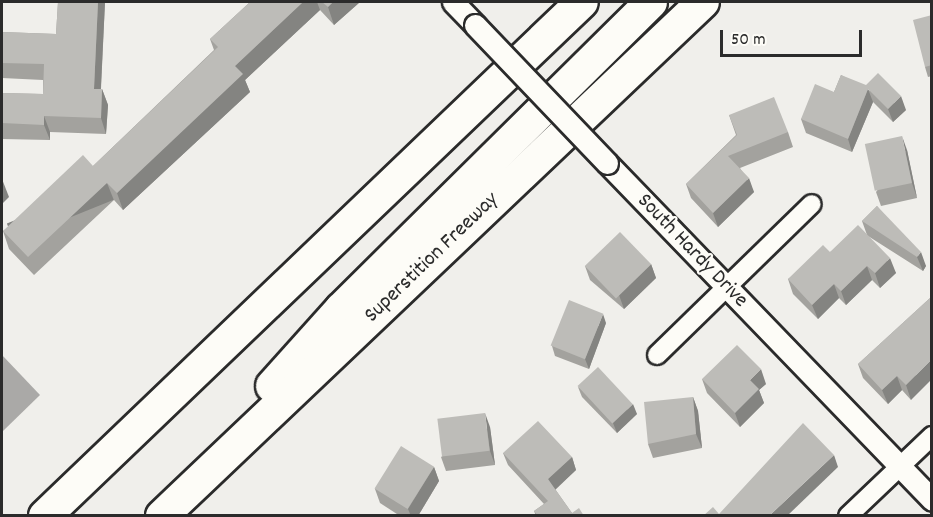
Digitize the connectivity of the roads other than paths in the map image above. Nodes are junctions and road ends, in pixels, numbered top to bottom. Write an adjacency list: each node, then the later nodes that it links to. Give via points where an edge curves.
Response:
1 (453, 2): 8 (street, South Hardy Drive, bridge)
2 (582, 2): 13 (highway)
3 (651, 2): 14 (highway, via 341,309)
4 (703, 2): 6 (highway, Superstition Freeway)
5 (710, 2): 6 (highway)
6 (659, 43): 14 (highway, Superstition Freeway)
7 (812, 204): 8 (street)
8 (726, 286): 9 (street); 11 (street, South Hardy Drive)
9 (657, 355)
10 (932, 436): 11 (street)
11 (900, 468): 12 (street, South Hardy Drive); 15 (street)
12 (932, 500)
13 (45, 516)
14 (161, 516)
15 (848, 516)

